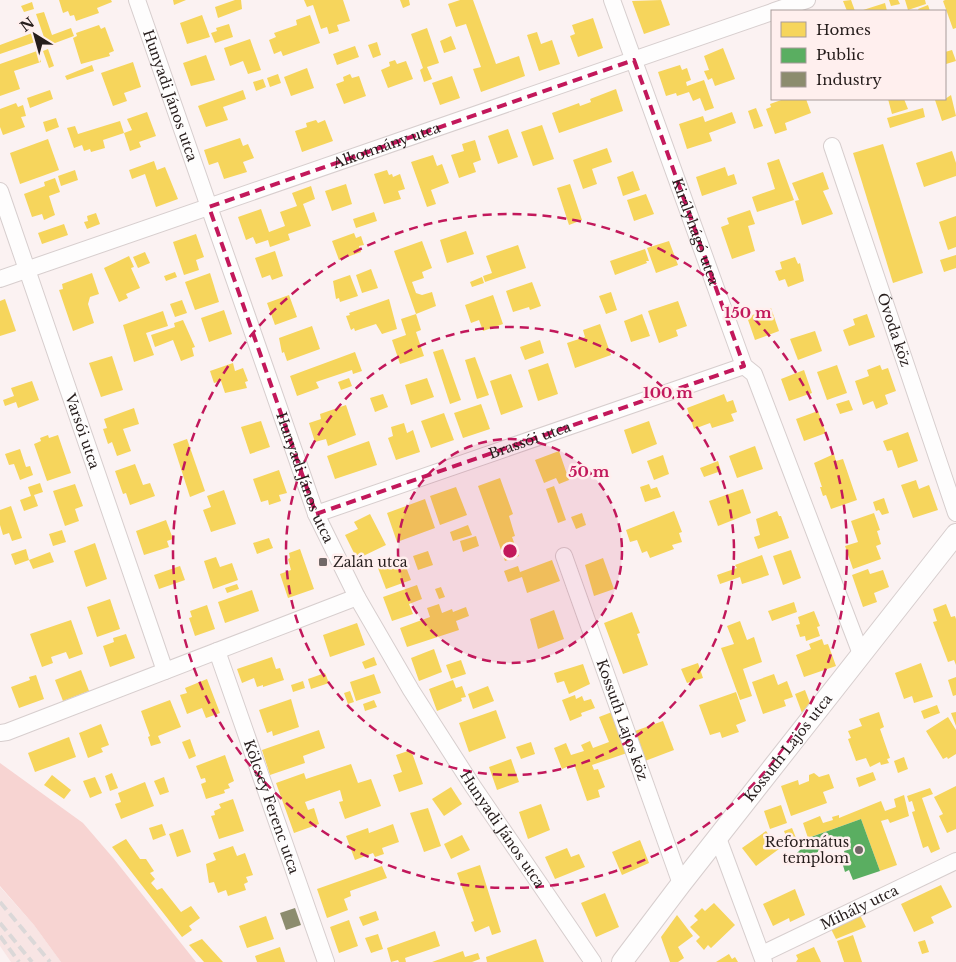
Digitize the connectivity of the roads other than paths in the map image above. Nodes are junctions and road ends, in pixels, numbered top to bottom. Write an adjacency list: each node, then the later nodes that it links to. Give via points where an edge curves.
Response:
1 (138, 0): 9 (street, Hunyadi János utca)
2 (612, 0): 6 (street, Királyhágó utca)
3 (807, 0): 4 (street, Alkotmány utca)
4 (779, 10)
5 (771, 13): 6 (street, Alkotmány utca)
6 (634, 60): 9 (street, Alkotmány utca); 12 (street, Királyhágó utca)
7 (832, 146): 13 (street, Óvoda köz)
8 (0, 190): 10 (street, Varsói utca)
9 (209, 207): 10 (street, Alkotmány utca); 14 (street, Hunyadi János utca)
10 (26, 270): 11 (street, Alkotmány utca); 20 (street, Varsói utca)
11 (0, 279)
12 (744, 366): 14 (street, Brassói utca); 19 (street, Királyhágó utca, via 754,374)
13 (956, 513)
14 (316, 514): 17 (street, Hunyadi János utca)
15 (956, 534): 19 (street, Kossuth Lajos utca)
16 (564, 556): 24 (street, Kossuth Lajos köz)
17 (356, 597): 18 (street); 27 (street, Hunyadi János utca, via 466,777)
18 (217, 651): 20 (street); 26 (street, Kölcsey Ferenc utca)
19 (862, 654): 22 (street, Kossuth Lajos utca)
20 (165, 671): 21 (street)
21 (0, 733)
22 (718, 838): 24 (street, Kossuth Lajos utca); 25 (street)
23 (956, 861): 25 (street, Mihály utca)
24 (681, 884): 28 (street, Kossuth Lajos utca)
25 (763, 958)
26 (326, 962)
27 (592, 962)
28 (622, 962)

